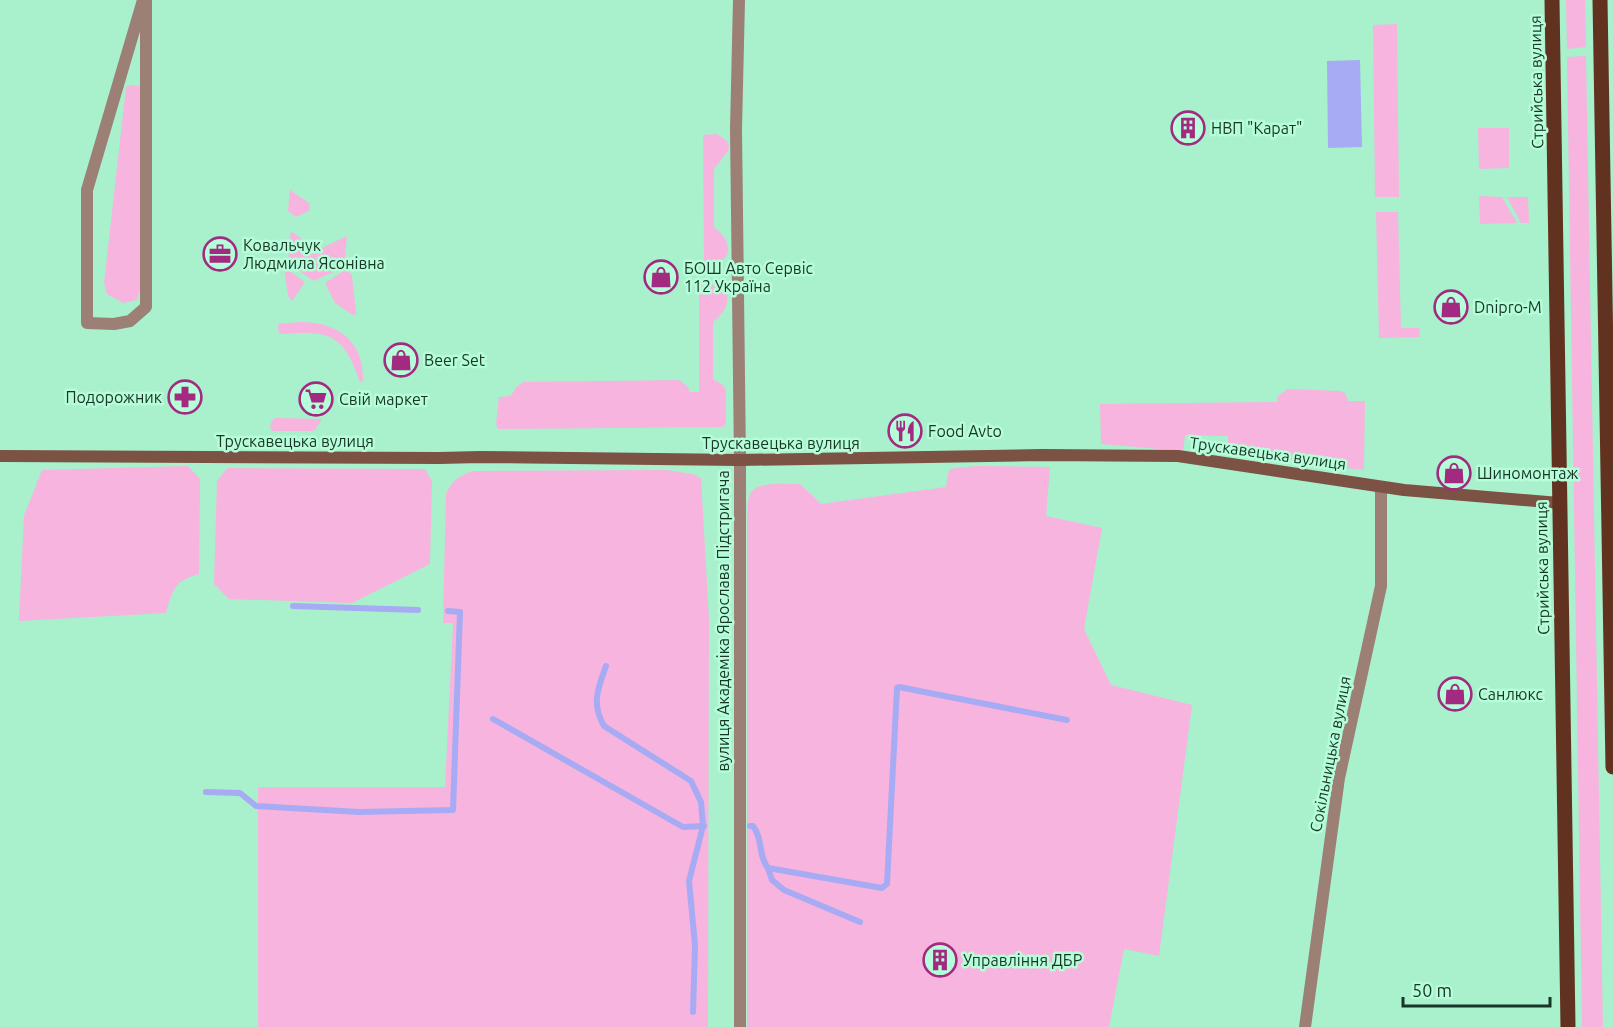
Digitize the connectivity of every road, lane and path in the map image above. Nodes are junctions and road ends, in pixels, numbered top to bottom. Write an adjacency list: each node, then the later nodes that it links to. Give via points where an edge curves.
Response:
1 (144, 0): 1 (street, via 146,307 130,321 87,322 87,190)
2 (739, 0): 6 (street, вулиця Академіка Ярослава Підстригача, via 736,129)
3 (1552, 0): 8 (main road, Стрийська вулиця)
4 (1600, 0): 9 (main road)
5 (0, 456): 6 (street, Трускавецька вулиця)
6 (740, 460): 7 (street, Трускавецька вулиця, via 1178,456); 10 (street, вулиця Академіка Ярослава Підстригача)
7 (1381, 486): 8 (street, Трускавецька вулиця); 11 (street, Сокільницька вулиця, via 1381,586 1339,778)
8 (1559, 503): 12 (main road, Стрийська вулиця)
9 (1613, 766)
10 (741, 1027)
11 (1305, 1027)
12 (1568, 1027)

